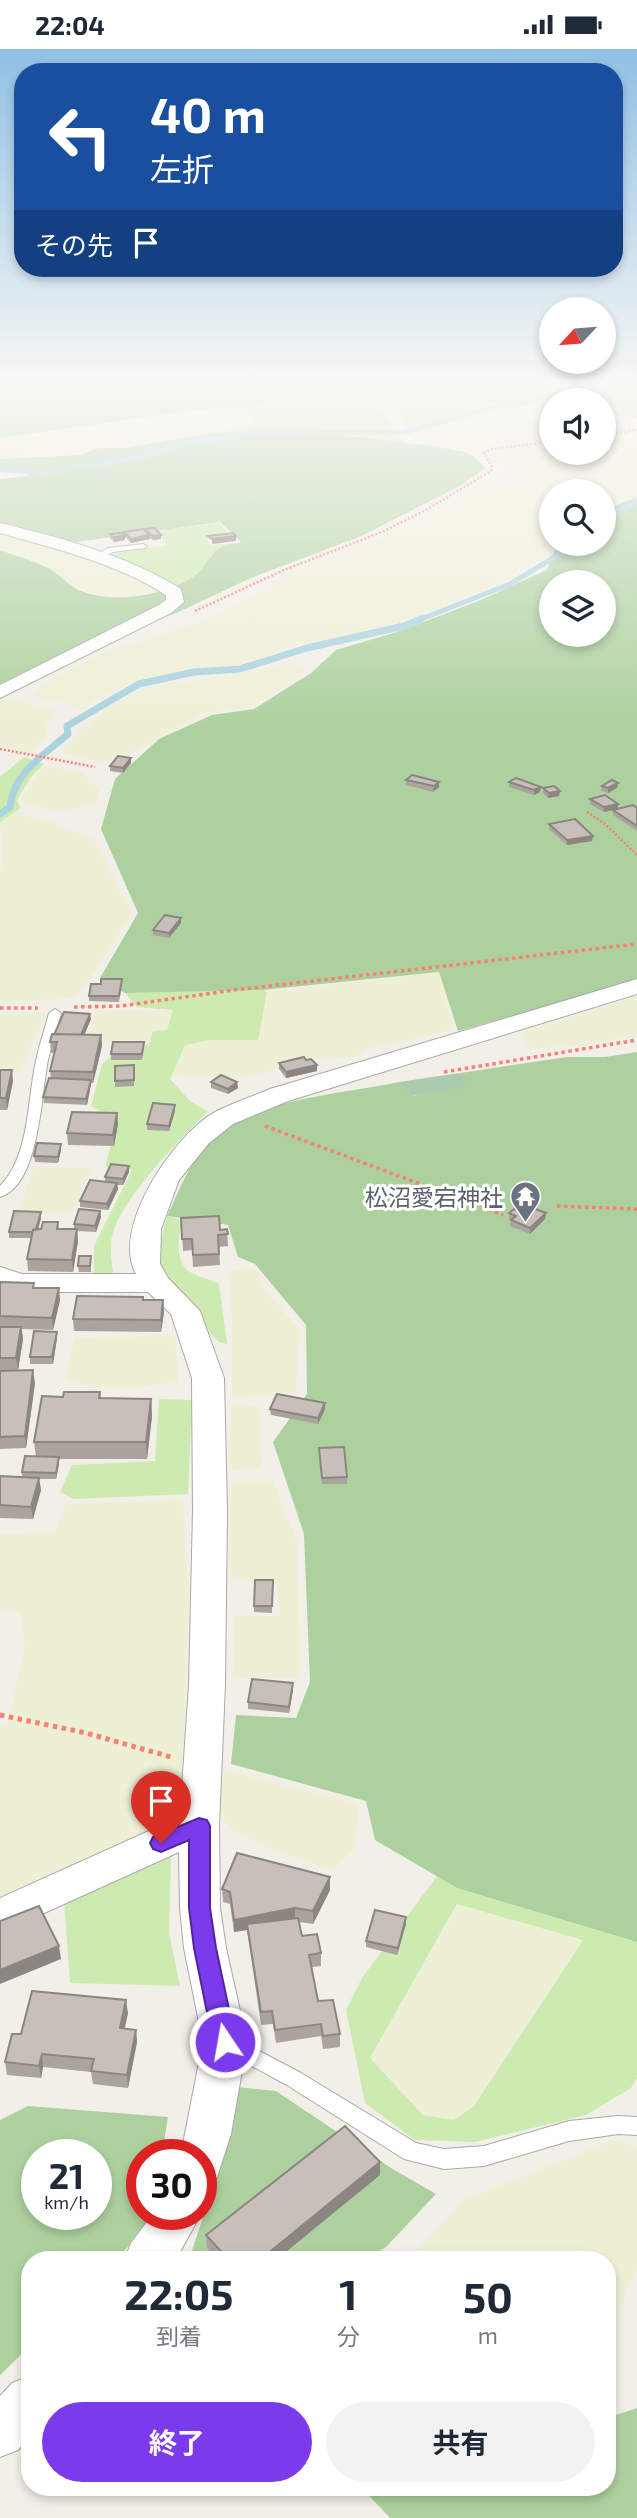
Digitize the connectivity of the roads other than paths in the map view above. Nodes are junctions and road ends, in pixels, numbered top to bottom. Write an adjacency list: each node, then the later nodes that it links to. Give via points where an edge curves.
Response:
1 (0, 528): 3 (street)
2 (142, 546): 3 (lane)
3 (97, 557): 4 (street, via 170,588 175,602)
4 (0, 692)
5 (637, 986): 9 (street, via 279,1095 232,1114 200,1137 166,1179 147,1229 145,1264)
6 (55, 1013): 7 (lane, via 26,1154 15,1178)
7 (0, 1193)
8 (0, 1276): 9 (street, via 18,1283)
9 (156, 1283): 10 (street, via 185,1311 208,1378 209,1524)
10 (199, 1826): 11 (street); 12 (street, via 200,1908)
11 (0, 1916)
12 (225, 2042): 13 (lane, via 412,2151 444,2159 484,2156 569,2131); 14 (street)
13 (637, 2126)
14 (208, 2139)
15 (170, 2230): 16 (street)
16 (155, 2251)
17 (21, 2410): 18 (street)
18 (0, 2432)

